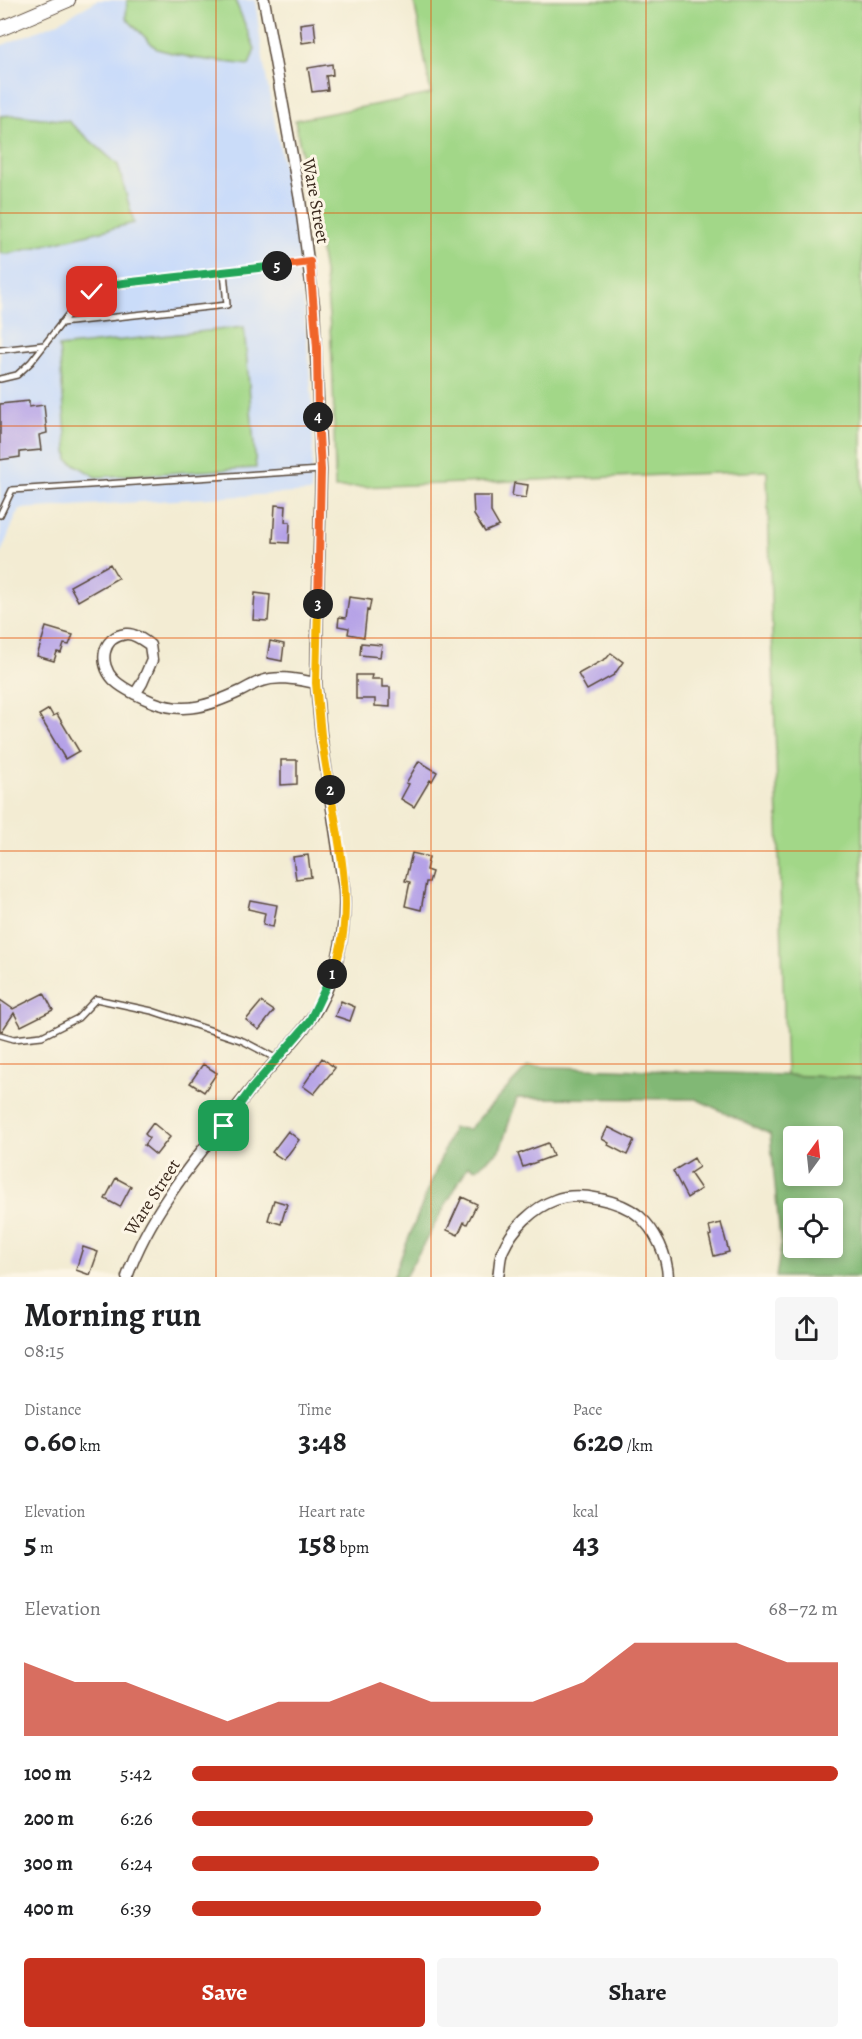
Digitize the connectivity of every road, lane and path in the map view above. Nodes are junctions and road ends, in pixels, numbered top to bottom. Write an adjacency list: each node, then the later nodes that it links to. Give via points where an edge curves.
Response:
1 (68, 0): 3 (main road)
2 (264, 0): 4 (street, Ware Street)
3 (0, 29)
4 (310, 262): 5 (lane); 10 (street, Ware Street)
5 (224, 272): 6 (lane, via 106,286 78,302); 6 (lane, via 227,305)
6 (61, 323): 7 (lane)
7 (44, 345): 8 (lane); 9 (lane, via 17,375)
8 (0, 350)
9 (0, 379)
10 (321, 470): 11 (lane, via 12,490); 12 (street, Ware Street)
11 (0, 515)
12 (316, 683): 13 (street, via 270,679 200,707 174,709); 15 (street, Ware Street, via 345,914 334,970 322,997 309,1022)
13 (135, 694): 13 (street, via 113,680 103,662 105,647 127,633 150,645 151,652 152,660)
14 (0, 1035): 15 (lane, via 14,1039 42,1036 78,1018 96,999 152,1011 243,1041)
15 (277, 1059): 16 (street, Ware Street, via 169,1195 136,1252)
16 (127, 1277)
17 (498, 1277): 18 (street, via 502,1251 518,1225 556,1199 594,1197 639,1216 661,1247)
18 (668, 1277)

